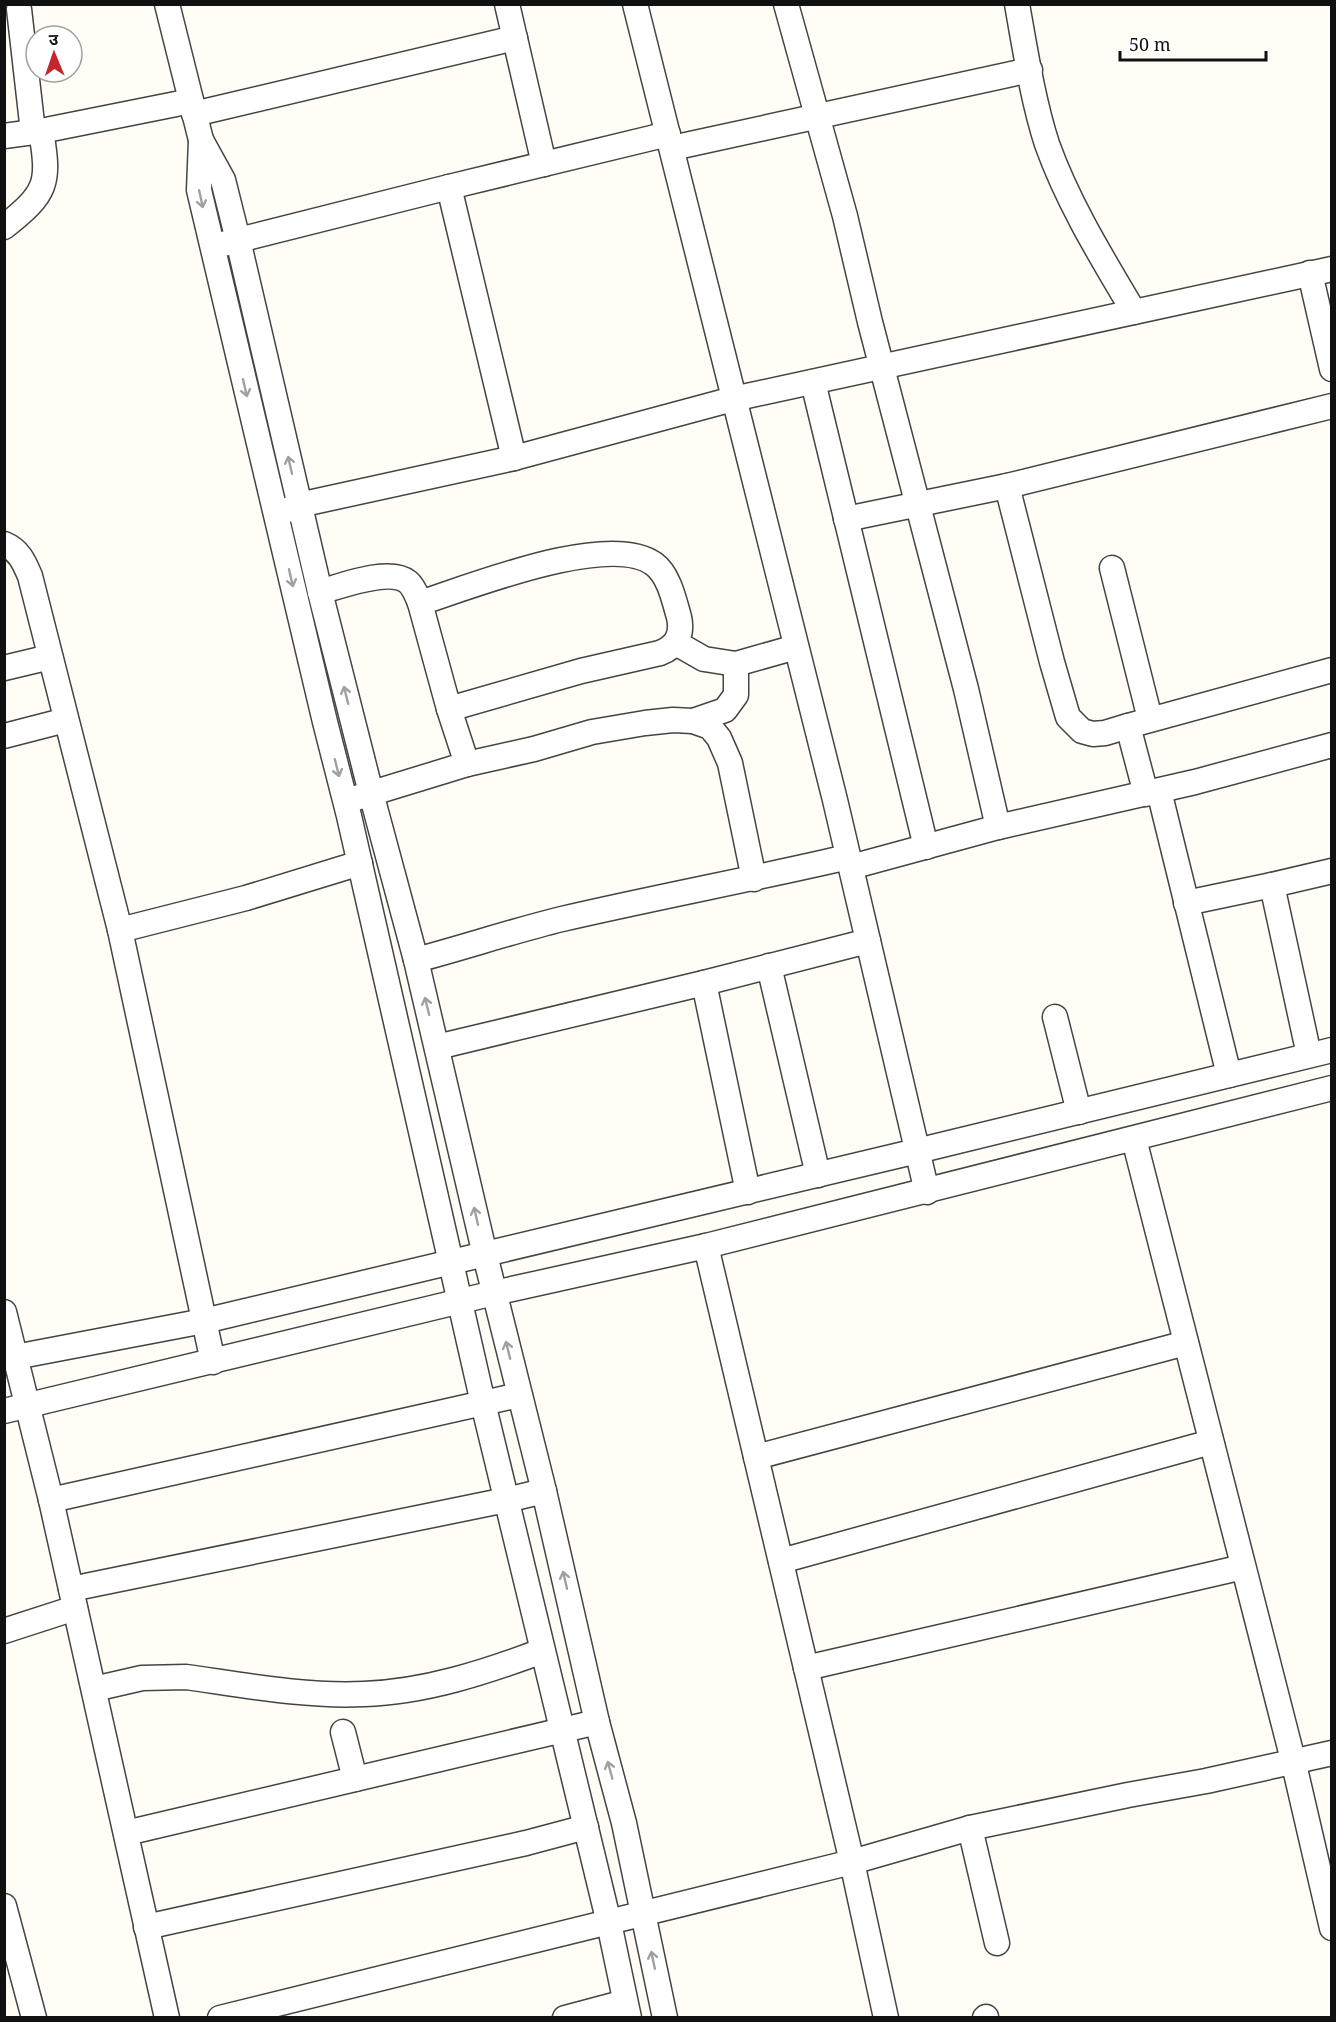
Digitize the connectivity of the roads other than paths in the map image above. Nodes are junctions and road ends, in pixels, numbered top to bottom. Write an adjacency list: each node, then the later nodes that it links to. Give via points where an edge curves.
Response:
1 (167, 4): 9 (street)
2 (507, 4): 7 (street)
3 (635, 4): 14 (street)
4 (786, 4): 10 (street)
5 (1017, 4): 8 (street)
6 (20, 8): 11 (street)
7 (515, 38): 9 (street); 15 (street)
8 (1030, 70): 10 (street); 21 (street, via 1047,143 1063,182)
9 (193, 107): 11 (street); 13 (street)
10 (818, 116): 14 (street); 22 (street)
11 (37, 132): 12 (street); 17 (street, via 46,166 45,179 34,201)
12 (4, 136)
13 (201, 140): 18 (street, via 223,180); 19 (street, one-way to 19, via 199,190)
14 (670, 141): 15 (street); 25 (street)
15 (544, 164): 16 (street)
16 (449, 188): 18 (street); 27 (street)
17 (4, 227)
18 (238, 240): 19 (street); 30 (street, one-way to 18)
19 (212, 247): 31 (street, one-way to 31)
20 (1321, 271): 21 (street); 23 (street)
21 (1134, 312): 22 (street)
22 (882, 368): 24 (street); 29 (street)
23 (1332, 369)
24 (813, 381): 25 (street); 32 (street)
25 (733, 399): 27 (street); 38 (street)
26 (1332, 406): 28 (street)
27 (514, 458): 30 (street)
28 (1007, 486): 29 (street); 46 (street, via 1068,717 1082,731 1093,734)
29 (918, 504): 32 (street); 53 (street)
30 (299, 505): 31 (street); 35 (street)
31 (276, 515): 52 (street, one-way to 52)
32 (846, 519): 54 (street)
33 (4, 544): 39 (street, via 12,548 30,576)
34 (1112, 568): 46 (street)
35 (320, 592): 36 (street, via 368,579 397,577 408,581); 51 (street, one-way to 35)
36 (420, 603): 37 (street, via 562,559 632,555 656,565 666,578 680,621); 43 (street)
37 (676, 643): 40 (street, via 704,659); 43 (street, via 660,653)
38 (796, 647): 40 (street); 55 (street)
39 (50, 657): 41 (street); 44 (street)
40 (736, 664): 45 (street, via 736,695 725,710)
41 (4, 668)
42 (1332, 670): 46 (street)
43 (449, 709): 49 (street)
44 (66, 720): 47 (street); 61 (street)
45 (693, 721): 49 (street, via 645,723 592,732); 58 (street, via 710,727 725,749)
46 (1139, 723): 50 (street)
47 (4, 736)
48 (1332, 745): 50 (street)
49 (467, 764): 51 (street)
50 (1152, 792): 53 (street); 60 (street)
51 (371, 793): 52 (street); 63 (street)
52 (345, 801): 56 (street)
53 (998, 827): 54 (street)
54 (926, 847): 55 (street)
55 (849, 862): 58 (street); 62 (street)
56 (360, 863): 61 (street, via 246,898); 79 (street)
57 (1332, 871): 59 (street)
58 (754, 879): 63 (street, via 655,897)
59 (1272, 885): 60 (street); 68 (street)
60 (1186, 903): 69 (street)
61 (120, 930): 83 (street)
62 (868, 941): 64 (street); 73 (street)
63 (416, 960): 67 (street, one-way to 63)
64 (769, 966): 65 (street); 74 (street)
65 (704, 983): 67 (street); 75 (street)
66 (1055, 1017): 71 (street)
67 (437, 1047): 78 (street, one-way to 67)
68 (1321, 1052): 69 (street)
69 (1229, 1075): 71 (street)
70 (1332, 1088): 72 (street)
71 (1079, 1112): 73 (street)
72 (1134, 1139): 76 (street); 84 (street)
73 (917, 1151): 74 (street); 76 (street)
74 (819, 1175): 75 (street)
75 (748, 1192): 78 (street)
76 (927, 1192): 77 (street)
77 (706, 1246): 80 (street); 92 (street)
78 (485, 1255): 79 (street); 80 (street)
79 (452, 1263): 81 (street); 83 (street)
80 (494, 1293): 81 (street); 87 (street, one-way to 80)
81 (460, 1302): 86 (street); 88 (street)
82 (4, 1312): 85 (street)
83 (204, 1321): 85 (street); 86 (street)
84 (1186, 1343): 91 (street); 92 (street)
85 (15, 1357): 89 (street)
86 (213, 1362): 89 (street)
87 (519, 1395): 88 (street); 93 (street)
88 (483, 1403): 94 (street); 95 (street)
89 (28, 1406): 90 (street); 94 (street)
90 (4, 1411)
91 (1212, 1442): 96 (street); 97 (street)
92 (756, 1457): 96 (street)
93 (544, 1491): 95 (street); 103 (street, one-way to 93)
94 (51, 1500): 98 (street)
95 (506, 1500): 98 (street); 100 (street)
96 (781, 1561): 101 (street)
97 (1244, 1567): 101 (street); 107 (street)
98 (73, 1599): 99 (street); 102 (street)
99 (4, 1631)
100 (542, 1651): 102 (street, via 429,1686 365,1694 175,1677 142,1678); 104 (street)
101 (806, 1668): 112 (street)
102 (94, 1689): 111 (street)
103 (597, 1722): 104 (street); 114 (street, one-way to 103)
104 (562, 1731): 108 (street); 109 (street)
105 (343, 1732): 108 (street)
106 (1332, 1753): 107 (street)
107 (1293, 1760): 110 (street); 117 (street)
108 (355, 1779): 111 (street)
109 (586, 1827): 115 (street); 116 (street)
110 (970, 1828): 112 (street); 118 (street)
111 (126, 1833): 116 (street)
112 (852, 1862): 114 (street); 125 (street)
113 (4, 1906): 120 (street)
114 (643, 1914): 115 (street); 124 (street, one-way to 114)
115 (609, 1923): 119 (street); 122 (street)
116 (146, 1927): 121 (street)
117 (1332, 1928)
118 (997, 1943)
119 (627, 2010): 123 (street)
120 (34, 2018)
121 (167, 2018)
122 (220, 2018)
123 (565, 2018)
124 (665, 2018)
125 (886, 2018)

